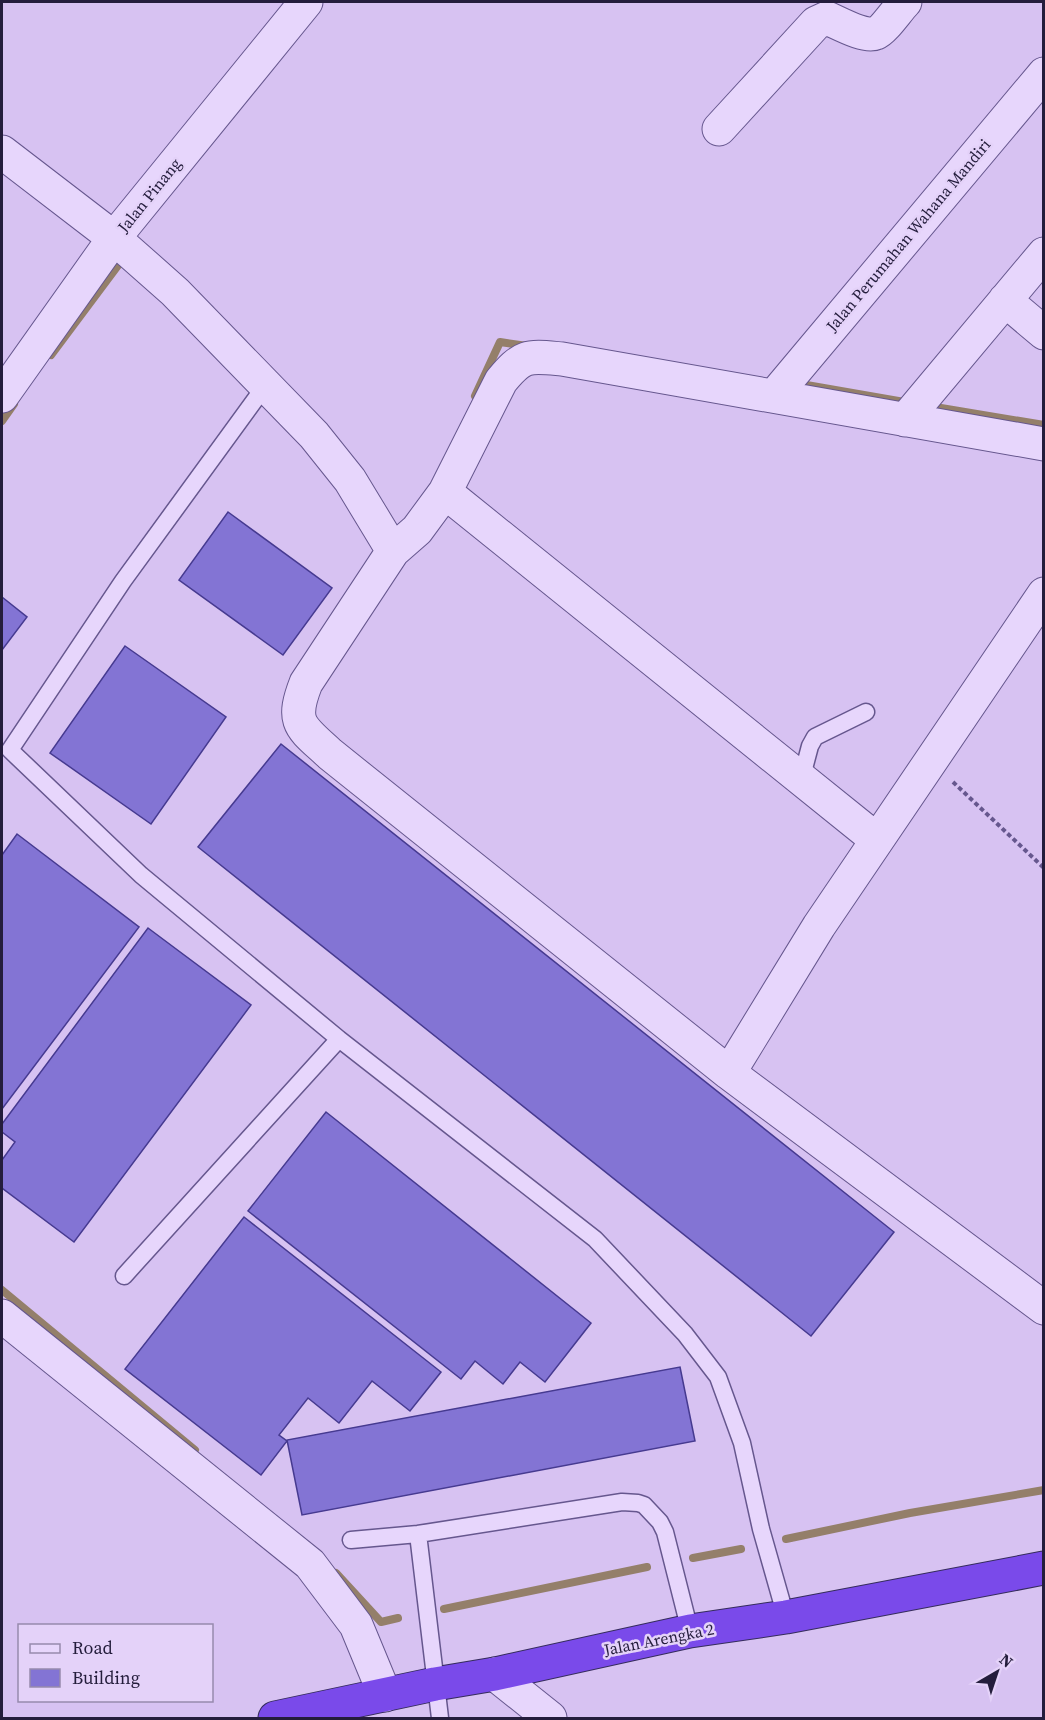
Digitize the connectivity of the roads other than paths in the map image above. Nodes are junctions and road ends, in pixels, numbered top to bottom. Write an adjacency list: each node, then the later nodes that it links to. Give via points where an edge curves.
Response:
1 (306, 2): 6 (street, Jalan Pinang)
2 (905, 2): 4 (street, via 878,33 869,35 827,18 816,23)
3 (1044, 74): 12 (street, Jalan Perumahan Wahana Mandiri)
4 (719, 129)
5 (4, 158): 6 (street)
6 (114, 238): 10 (street, via 175,292); 11 (street, Jalan Pinang)
7 (1044, 254): 8 (street)
8 (1005, 300): 9 (street); 13 (street)
9 (1044, 333)
10 (265, 386): 16 (street, via 314,435 350,480); 19 (lane, via 123,581)
11 (2, 396)
12 (774, 396): 13 (street); 15 (street, via 562,359 525,358 501,381)
13 (905, 420): 14 (street)
14 (1044, 444)
15 (445, 492): 16 (street, via 417,530); 20 (street)
16 (393, 551): 23 (street, via 306,683 298,704 298,720 330,754)
17 (1044, 594): 21 (street)
18 (866, 712): 20 (lane, via 815,737)
19 (6, 755): 22 (lane, via 141,875)
20 (801, 780): 21 (street)
21 (877, 840): 23 (street)
22 (339, 1039): 24 (lane); 30 (lane, via 595,1239 692,1343 718,1377 742,1443)
23 (729, 1073): 25 (street)
24 (124, 1276)
25 (1044, 1308)
26 (2, 1316): 34 (street, via 310,1564 356,1625)
27 (418, 1534): 28 (lane); 31 (lane, via 622,1503 644,1505 665,1532); 33 (lane)
28 (351, 1540)
29 (1044, 1568): 30 (highway, Jalan Arengka 2)
30 (786, 1617): 31 (highway, Jalan Arengka 2)
31 (690, 1631): 32 (highway, Jalan Arengka 2)
32 (495, 1674): 33 (highway, Jalan Arengka 2); 37 (street)
33 (435, 1684): 34 (highway, Jalan Arengka 2); 36 (lane)
34 (385, 1695): 35 (highway, Jalan Arengka 2)
35 (276, 1719)
36 (440, 1719)
37 (550, 1719)

